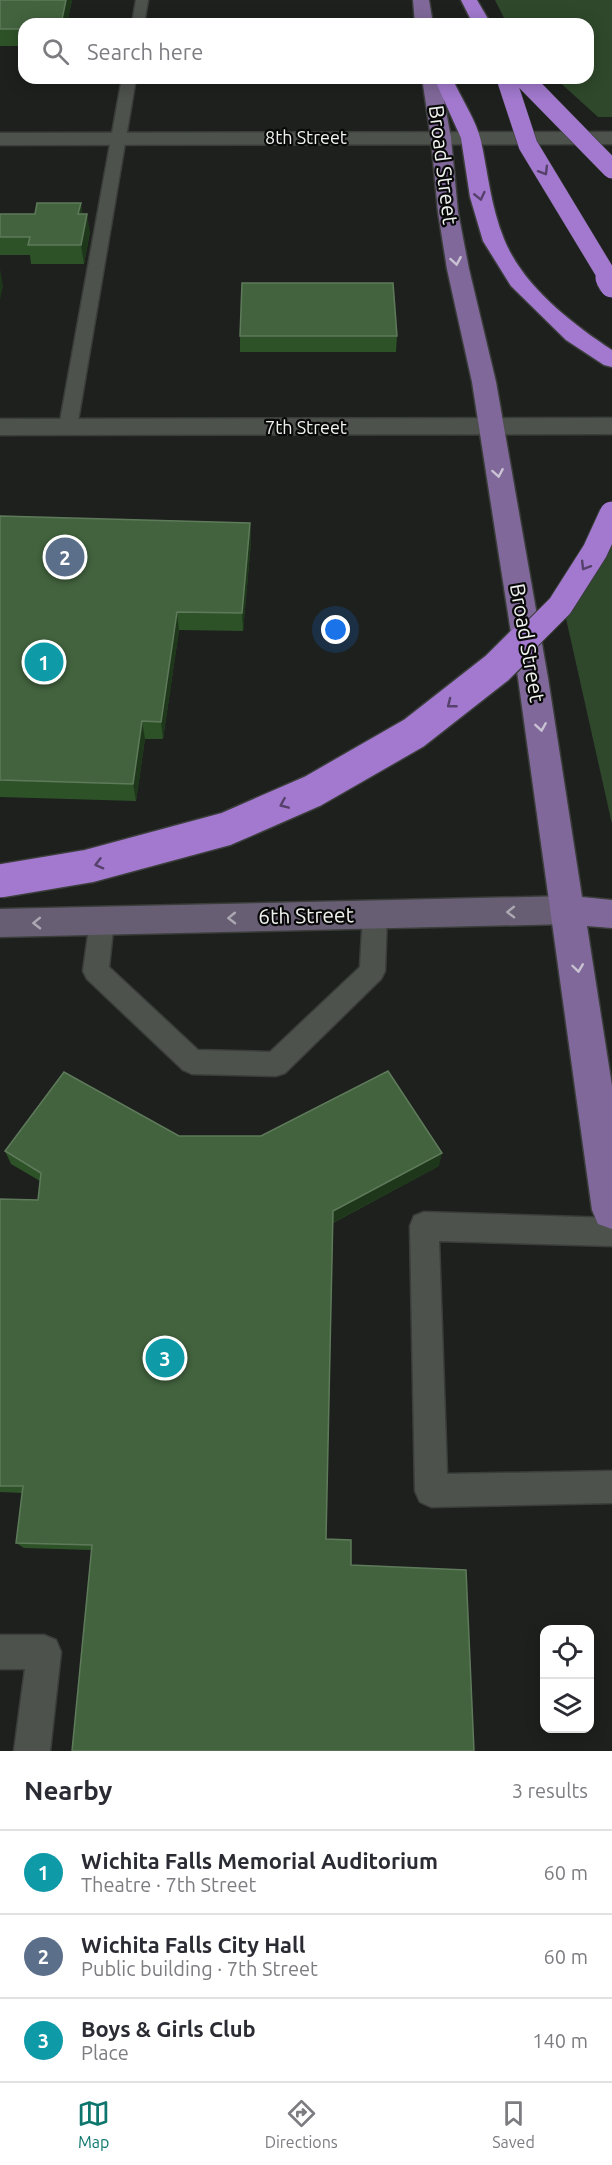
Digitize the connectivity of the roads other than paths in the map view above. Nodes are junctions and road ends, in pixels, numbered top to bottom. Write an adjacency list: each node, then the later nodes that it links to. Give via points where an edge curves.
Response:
1 (142, 0): 4 (lane)
2 (421, 0): 5 (main road)
3 (469, 0): 6 (highway)
4 (139, 18)
5 (423, 18)
6 (479, 18)
7 (128, 84): 12 (lane)
8 (432, 84): 13 (main road, Broad Street)
9 (446, 84): 14 (highway)
10 (508, 84): 18 (highway, one-way to 18, bridge, via 528,145)
11 (529, 84): 17 (highway, bridge)
12 (118, 138): 13 (street, 8th Street); 16 (street, 8th Street); 22 (lane)
13 (441, 138): 14 (street, 8th Street); 23 (main road, Broad Street, one-way to 23, via 448,212)
14 (471, 138): 15 (street, 8th Street); 19 (highway, one-way to 19, via 480,197 494,241 522,286 574,335)
15 (612, 138)
16 (0, 139)
17 (612, 169)
18 (612, 285)
19 (612, 360)
20 (612, 426): 23 (street, 7th Street)
21 (0, 427): 22 (street, 7th Street)
22 (68, 427): 23 (street, 7th Street)
23 (490, 428): 26 (main road, Broad Street, one-way to 26)
24 (612, 514): 25 (highway, one-way to 25, bridge, via 595,551 560,606 497,668 414,733 313,791 226,829 89,866)
25 (0, 881)
26 (569, 910): 27 (main road, 6th Street, one-way to 27); 28 (main road, 6th Street); 31 (main road, Broad Street, one-way to 31)
27 (375, 914): 29 (main road, 6th Street, one-way to 29); 29 (lane, via 372,971 276,1064 192,1062 96,971)
28 (612, 914)
29 (102, 921): 30 (main road, 6th Street, one-way to 30)
30 (0, 923)
31 (612, 1210)
32 (612, 1232): 33 (lane, via 424,1226 431,1491)
33 (612, 1487)
34 (0, 1652): 35 (lane, via 44,1652)
35 (32, 1751)

